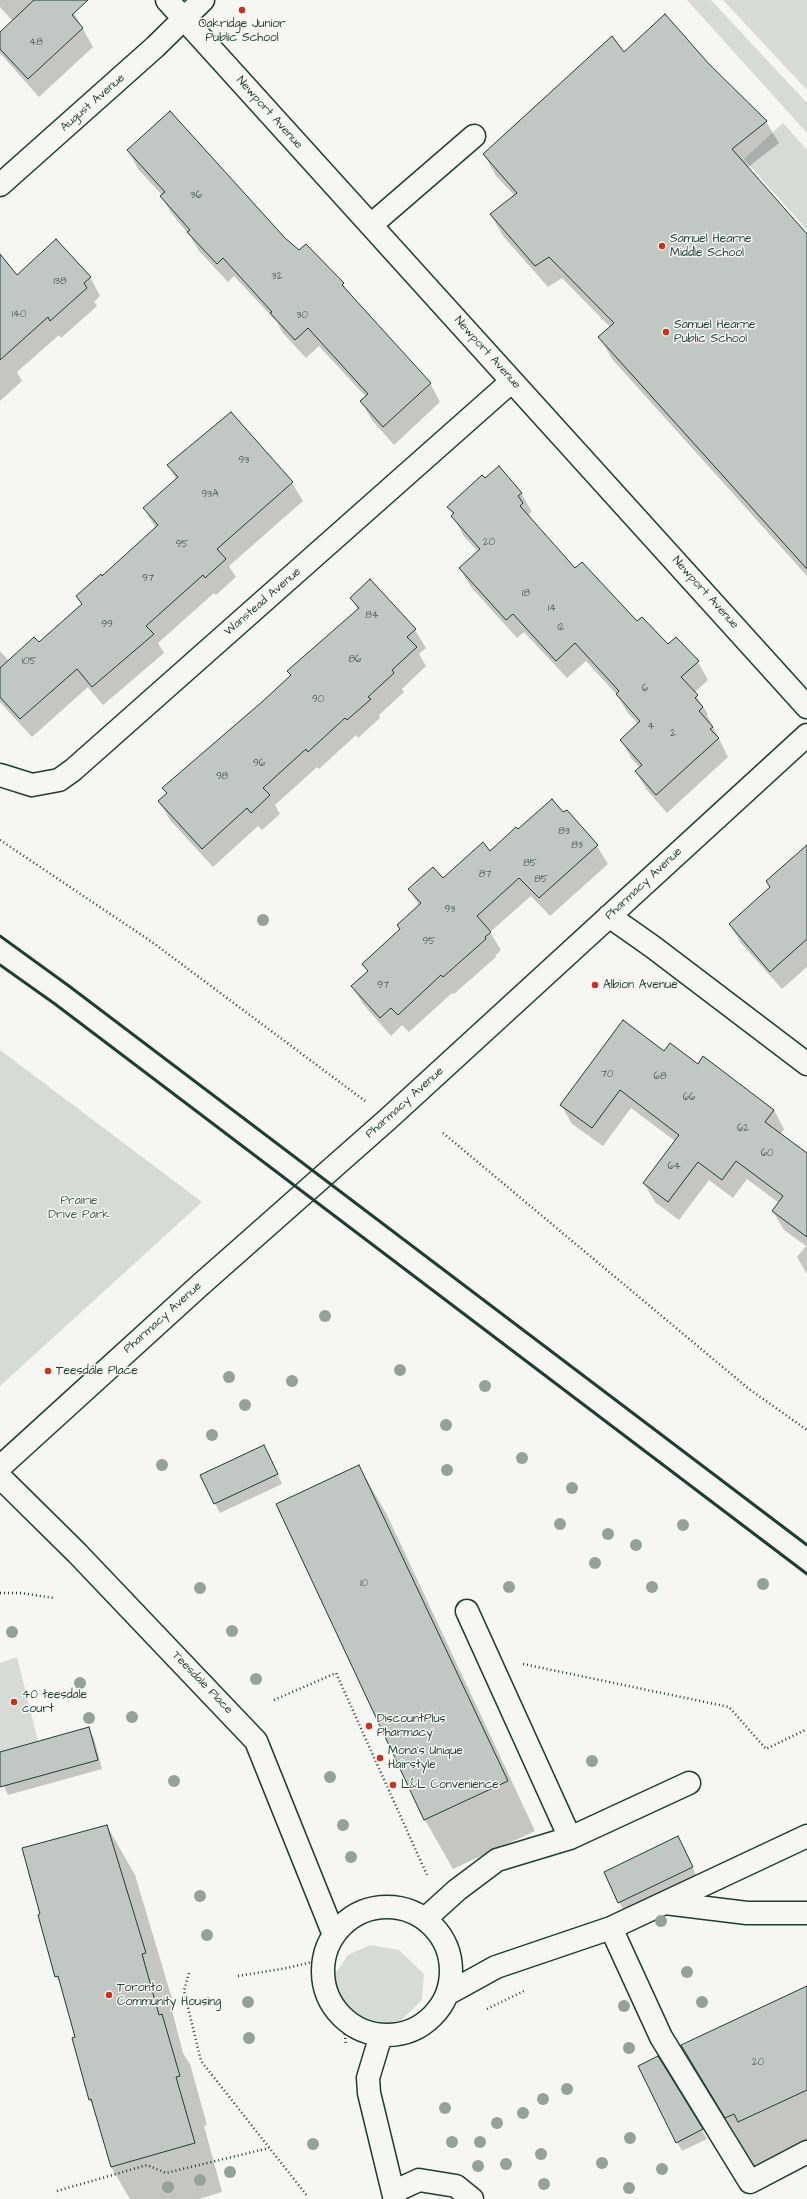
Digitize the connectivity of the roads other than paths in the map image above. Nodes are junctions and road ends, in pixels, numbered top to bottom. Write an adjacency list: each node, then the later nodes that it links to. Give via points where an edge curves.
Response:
1 (167, 0): 3 (street, Newport Avenue)
2 (203, 0): 3 (street, August Avenue)
3 (184, 20): 5 (street, August Avenue); 6 (street, Newport Avenue)
4 (474, 136): 6 (street)
5 (0, 185)
6 (371, 225): 7 (street, Newport Avenue)
7 (512, 381): 8 (street, Newport Avenue); 10 (street, Wanstead Avenue, via 73,770 59,780 32,786)
8 (807, 707)
9 (807, 735): 11 (street, Pharmacy Avenue)
10 (0, 775)
11 (610, 916): 12 (street); 13 (street, Pharmacy Avenue)
12 (807, 1064)
13 (0, 1467)
14 (0, 1477): 23 (street, Teesdale Place, via 77,1553 256,1740)
15 (467, 1611): 18 (street)
16 (689, 1783): 18 (street)
17 (807, 1836): 19 (street)
18 (570, 1838): 21 (street, via 497,1860)
19 (665, 1903): 20 (street, via 747,1913); 22 (street)
20 (807, 1913)
21 (425, 1919): 23 (street, via 406,1910 386,1906 366,1910 348,1920); 24 (street, via 439,1934 449,1953 451,1974)
22 (611, 1928): 24 (street, via 496,1967); 26 (street, via 661,2037 750,2182)
23 (334, 1935): 25 (street, via 324,1959 323,1980 330,2001 343,2018 360,2029)
24 (447, 1994): 25 (street, via 437,2012 420,2026 401,2033)
25 (381, 2035): 27 (street, via 368,2078 369,2092)
26 (807, 2152)
27 (394, 2195): 28 (street, via 419,2180 456,2186)
28 (472, 2199)

